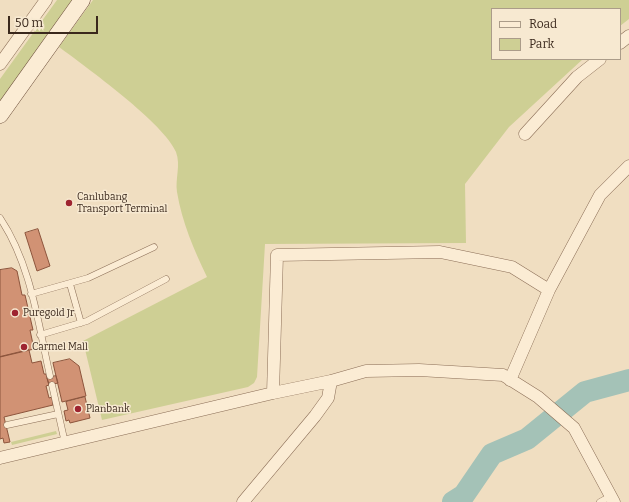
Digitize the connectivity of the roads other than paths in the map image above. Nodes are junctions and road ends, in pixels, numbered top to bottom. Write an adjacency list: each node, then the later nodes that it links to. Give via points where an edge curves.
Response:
1 (46, 0): 6 (street)
2 (82, 0): 7 (street)
3 (629, 36): 4 (street)
4 (621, 42)
5 (599, 60): 8 (street, via 577,77)
6 (0, 64)
7 (0, 115)
8 (525, 134)
9 (629, 166): 14 (street, via 600,195)
10 (0, 218): 15 (lane, via 20,256)
11 (154, 247): 13 (lane, via 101,273)
12 (166, 279): 16 (lane)
13 (70, 284): 15 (lane); 16 (lane)
14 (549, 290): 19 (street); 22 (street, via 512,267 440,252 277,255)
15 (31, 294): 17 (lane)
16 (82, 323): 17 (lane)
17 (40, 335): 18 (lane)
18 (50, 376)
19 (510, 380): 20 (street, via 503,375 419,370 366,371); 27 (street, via 538,397 574,428)
20 (331, 382): 22 (street); 28 (street, via 328,398 315,416)
21 (52, 385): 23 (lane)
22 (272, 393): 25 (street)
23 (58, 414): 24 (lane); 25 (lane)
24 (7, 425)
25 (65, 443): 26 (street)
26 (0, 458)
27 (612, 499): 29 (lane)
28 (243, 502)
29 (600, 502)

